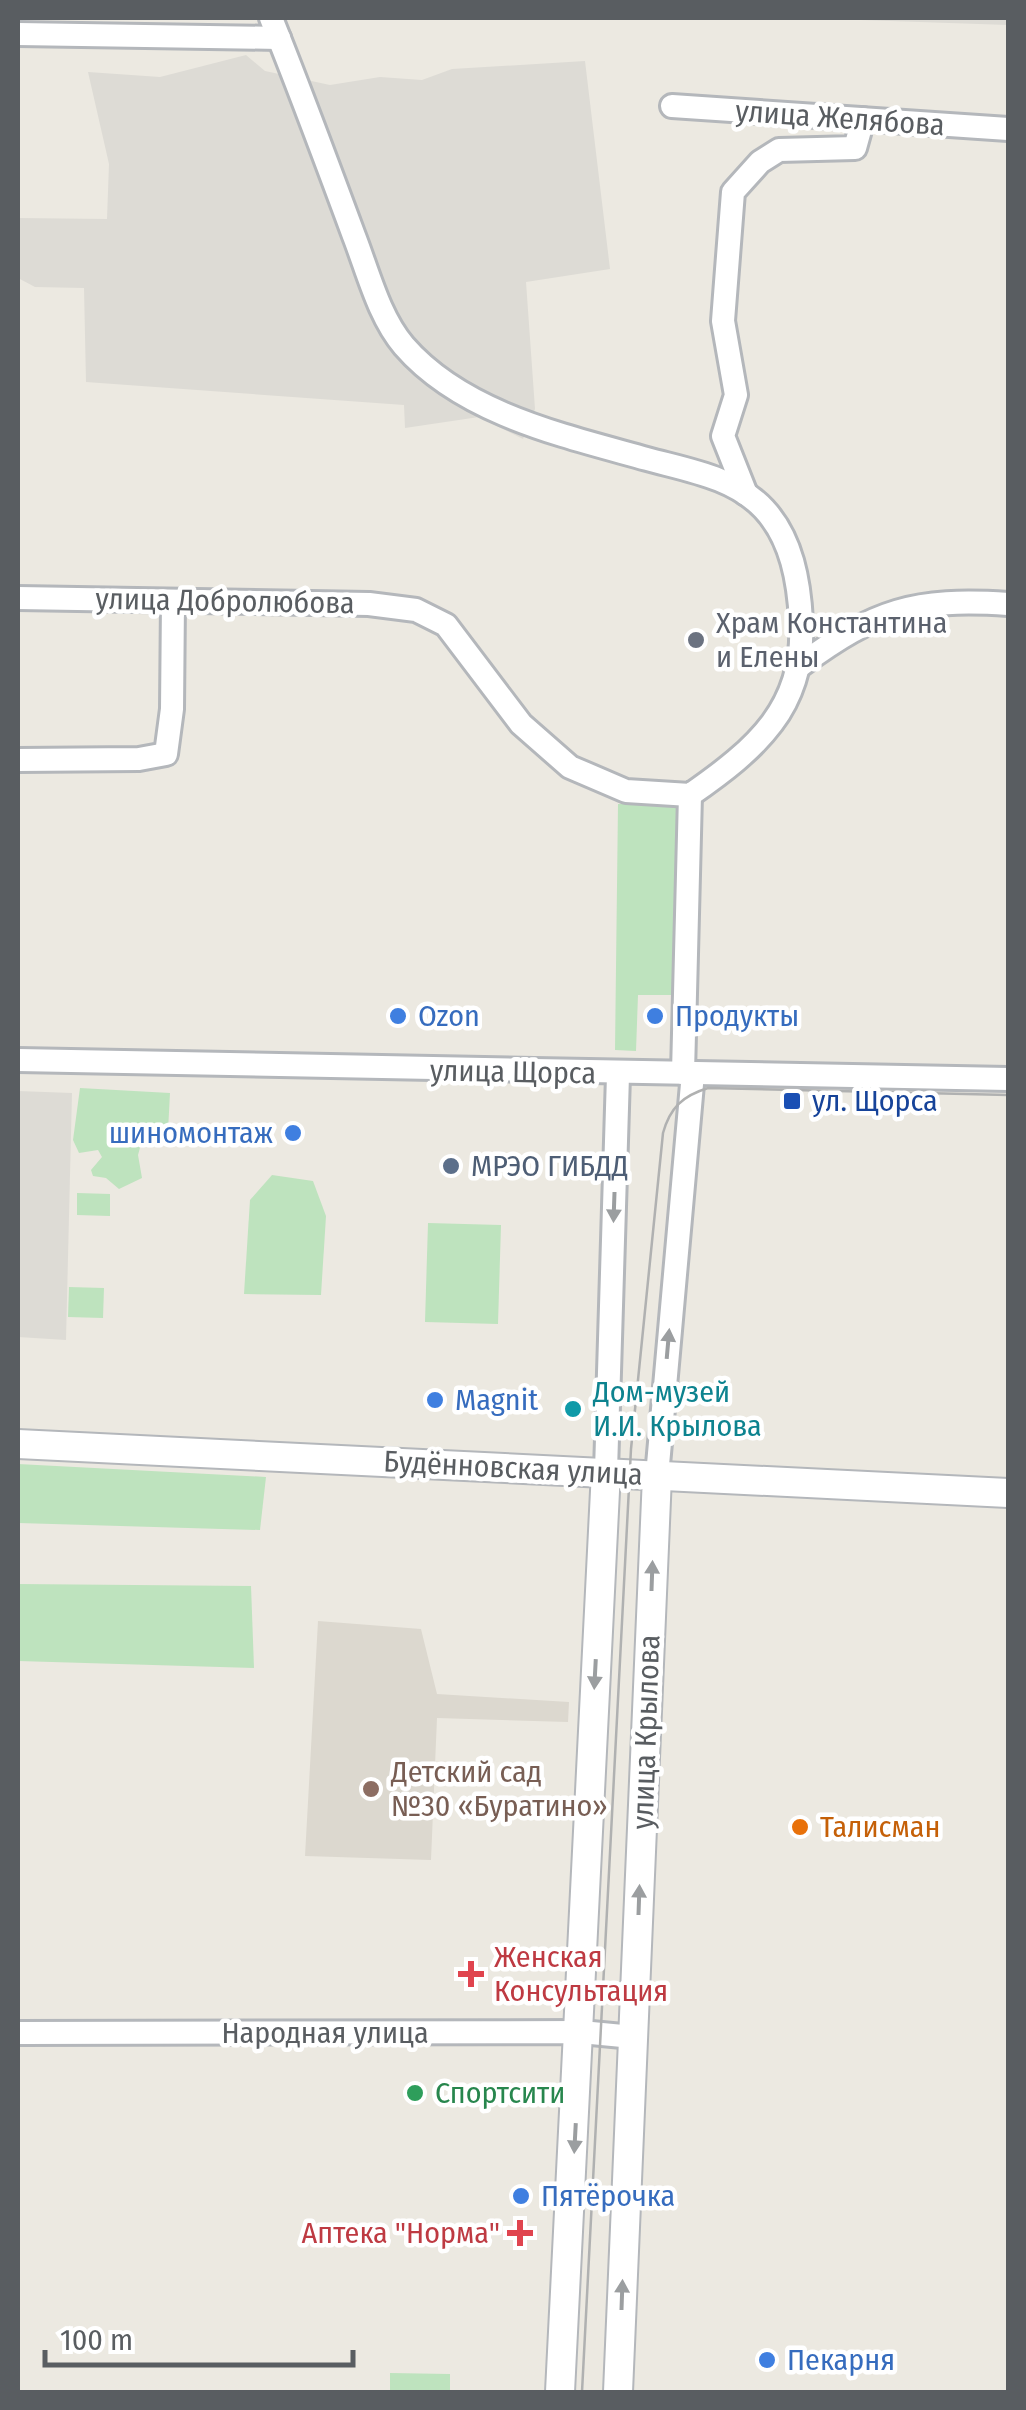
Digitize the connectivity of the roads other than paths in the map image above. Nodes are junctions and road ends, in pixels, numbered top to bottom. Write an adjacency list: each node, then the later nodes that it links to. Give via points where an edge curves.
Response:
1 (275, 28): 2 (street); 6 (street, via 372,282 404,346 452,388 491,408 711,476)
2 (18, 34)
3 (672, 106): 4 (street, улица Желябова)
4 (864, 119): 5 (street, улица Желябова); 6 (street, via 855,148 779,150 732,192 723,321 736,394 723,436)
5 (1008, 130)
6 (746, 494): 10 (street, via 787,547 799,589)
7 (18, 598): 8 (street, улица Добролюбова)
8 (173, 601): 11 (street, via 166,754); 12 (street, улица Добролюбова, via 369,604 432,616 456,635 501,702 559,759 626,791)
9 (1008, 604): 10 (street, via 884,612)
10 (800, 665): 12 (street, via 790,695 764,734)
11 (18, 760)
12 (690, 795): 14 (street, улица Крылова)
13 (18, 1060): 15 (street, улица Щорса)
14 (688, 1073): 15 (street, улица Щорса); 16 (street, улица Щорса); 19 (street, улица Крылова, one-way to 14)
15 (618, 1075): 18 (street, улица Крылова, one-way to 18)
16 (1008, 1079)
17 (18, 1444): 18 (street, Будённовская улица)
18 (606, 1471): 19 (street, Будённовская улица); 22 (street, улица Крылова, one-way to 22)
19 (656, 1476): 20 (street, Будённовская улица); 23 (street, улица Крылова, one-way to 19)
20 (1008, 1493)
21 (18, 2032): 22 (street, Народная улица)
22 (581, 2032): 23 (street, Народная улица); 24 (street, улица Крылова, one-way to 24)
23 (633, 2037): 25 (street, улица Крылова, one-way to 23)
24 (560, 2392)
25 (618, 2392)

